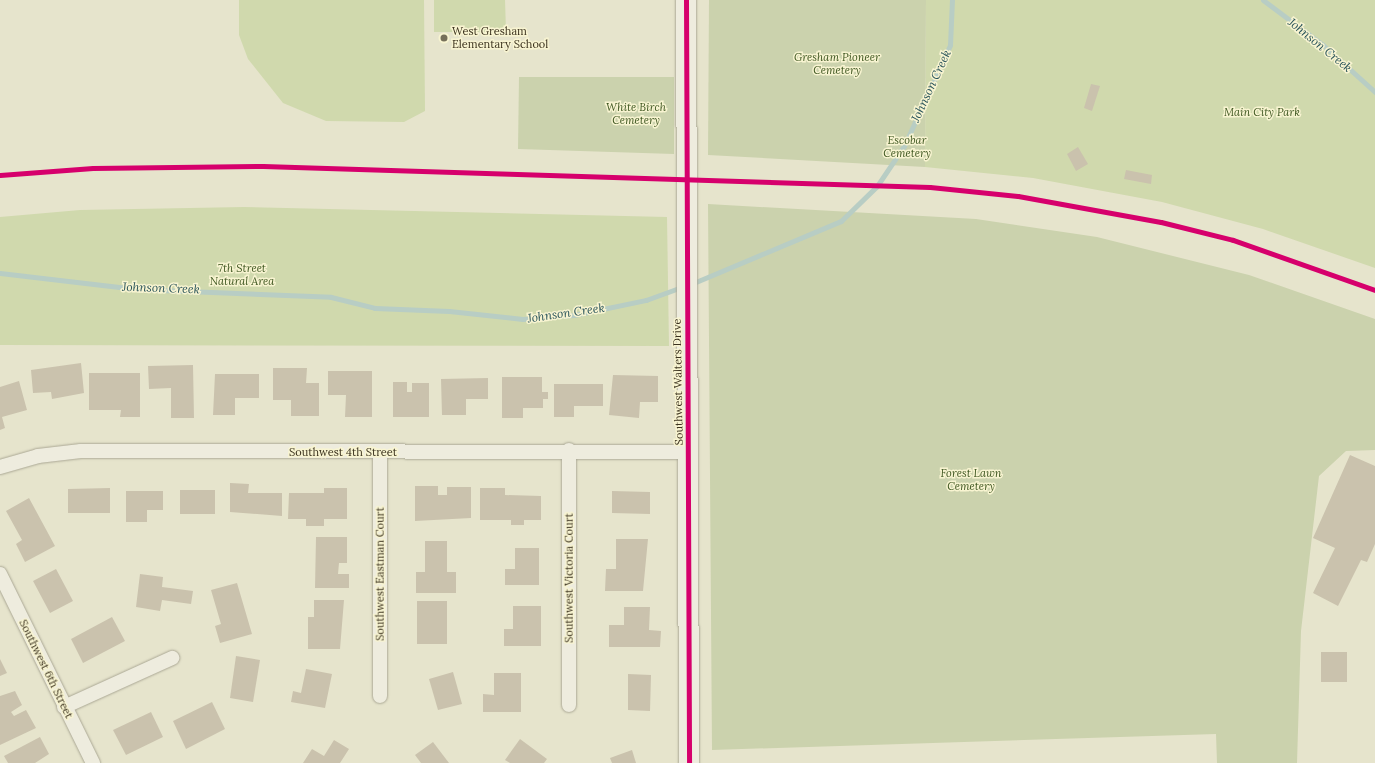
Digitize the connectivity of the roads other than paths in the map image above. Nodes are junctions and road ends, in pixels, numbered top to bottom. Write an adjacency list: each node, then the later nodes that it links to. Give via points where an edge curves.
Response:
1 (686, 0): 4 (street, Southwest Walters Drive)
2 (569, 450): 3 (street, Southwest 4th Street); 4 (street, Southwest 4th Street); 9 (street, Southwest Victoria Court)
3 (380, 452): 5 (street, Southwest 4th Street, via 81,450 38,456); 8 (street, Southwest Eastman Court)
4 (688, 452): 12 (street, Southwest Walters Drive)
5 (0, 467)
6 (0, 574): 10 (street, Southwest 6th Street)
7 (172, 658): 10 (street)
8 (380, 696)
9 (569, 705)
10 (64, 707): 11 (street, Southwest 6th Street)
11 (93, 763)
12 (689, 763)

